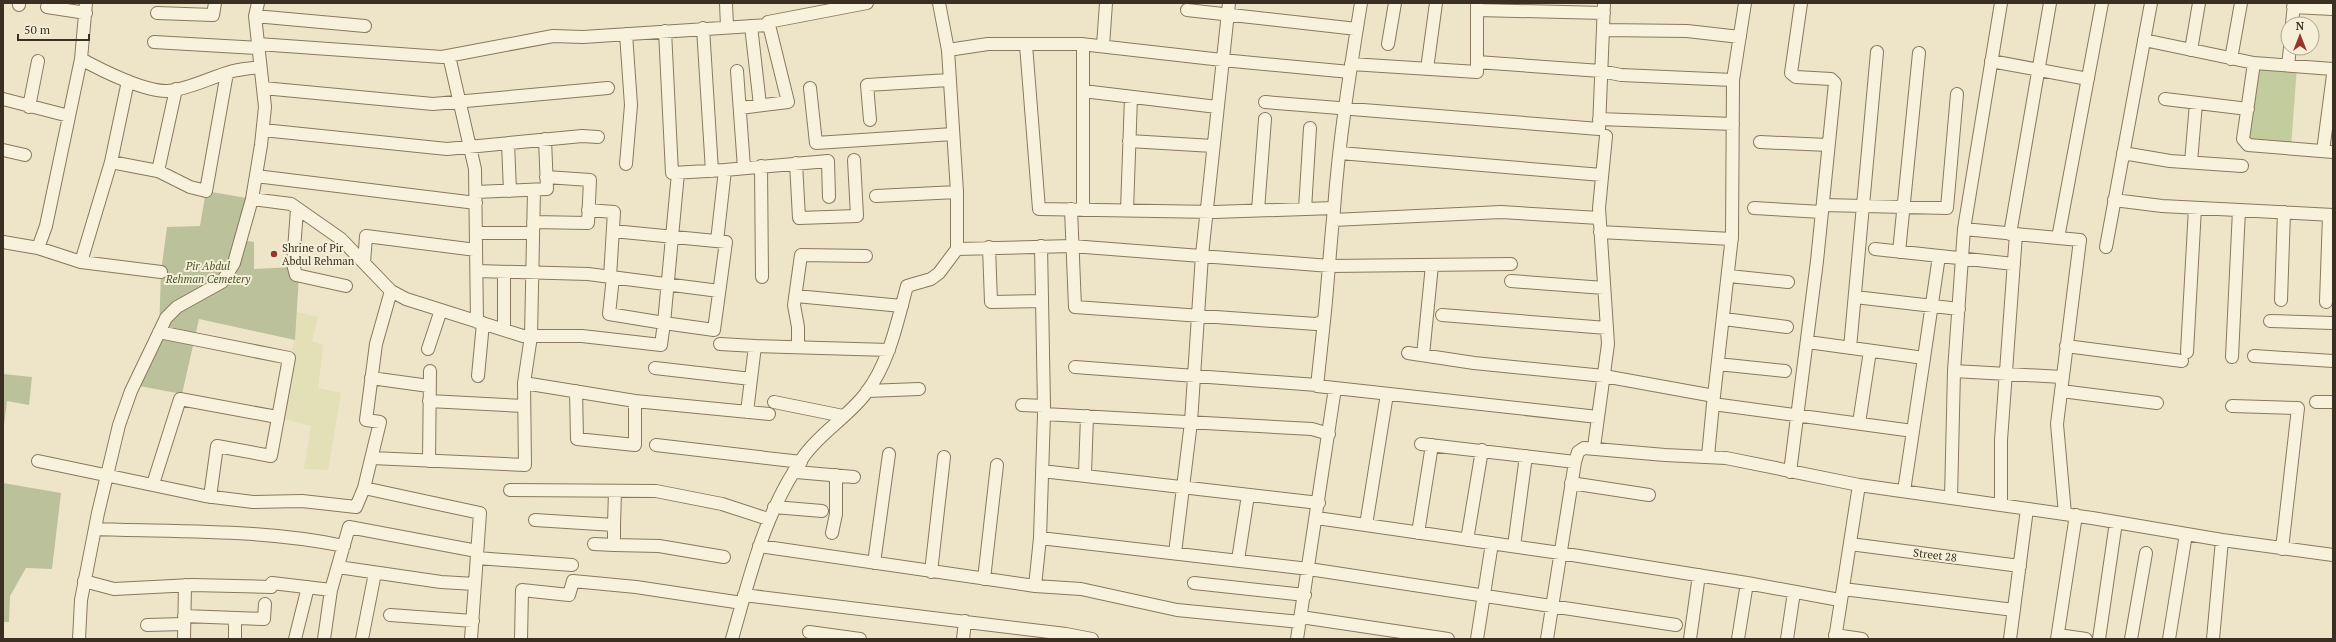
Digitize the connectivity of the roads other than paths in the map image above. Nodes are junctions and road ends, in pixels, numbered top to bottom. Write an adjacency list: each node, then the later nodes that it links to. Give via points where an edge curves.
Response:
1 (215, 3): 26 (street, via 213,15)
2 (258, 3): 28 (street)
3 (726, 3): 33 (street)
4 (867, 3): 30 (street, via 768,22)
5 (939, 3): 47 (street)
6 (1106, 3): 46 (street)
7 (1229, 3): 27 (street)
8 (1361, 3): 35 (street)
9 (1395, 3): 43 (street)
10 (1436, 3): 63 (street)
11 (1745, 3): 39 (street)
12 (1801, 3): 106 (street, via 1791,73 1796,77 1831,79 1835,82)
13 (2001, 3): 57 (street)
14 (2050, 3): 65 (street)
15 (2102, 3): 70 (street)
16 (2151, 3): 40 (street)
17 (2199, 3): 48 (street)
18 (2241, 3): 53 (street)
19 (2293, 5): 24 (street); 29 (street)
20 (1477, 6): 23 (street); 58 (street)
21 (47, 7): 22 (street)
22 (86, 8): 54 (street)
23 (1604, 8): 36 (street)
24 (2333, 9)
25 (1187, 10): 27 (street)
26 (157, 14)
27 (1228, 15): 35 (street); 56 (street)
28 (256, 16): 31 (street); 45 (street)
29 (2292, 16)
30 (769, 25): 32 (street); 86 (street, via 788,102)
31 (365, 26)
32 (750, 26): 33 (street); 86 (street)
33 (727, 27): 34 (street)
34 (703, 28): 37 (street); 124 (street)
35 (1357, 29): 62 (street)
36 (1603, 30): 39 (street, via 1687,31); 67 (street)
37 (665, 31): 38 (street); 125 (street, via 672,173)
38 (626, 34): 51 (street, via 553,36); 118 (street, via 632,105)
39 (1740, 38): 72 (street)
40 (2144, 40): 48 (street); 110 (street)
41 (154, 42): 45 (street)
42 (1083, 44): 44 (street); 46 (street); 78 (street)
43 (1388, 44)
44 (1026, 45): 47 (street, via 988,44); 146 (street, via 1039,209)
45 (258, 46): 51 (street); 61 (street)
46 (1103, 46): 56 (street)
47 (948, 50): 71 (street)
48 (2191, 50): 53 (street)
49 (1877, 52): 137 (street)
50 (1919, 54): 138 (street)
51 (449, 56): 83 (street)
52 (2289, 56): 60 (street)
53 (2231, 58): 59 (street)
54 (81, 59): 73 (street, via 106,73); 92 (street)
55 (38, 60): 87 (street)
56 (1222, 60): 62 (street); 88 (street)
57 (1991, 61): 65 (street); 157 (street)
58 (1477, 62): 63 (street, via 1477,72); 67 (street)
59 (2254, 63): 60 (street); 91 (street)
60 (2288, 65): 64 (street)
61 (260, 66): 68 (street); 74 (street)
62 (1350, 68): 63 (street); 90 (street)
63 (1427, 69)
64 (2333, 69)
65 (2038, 70): 70 (street); 161 (street)
66 (737, 71): 89 (street)
67 (1601, 71): 72 (street, via 1621,75); 94 (street)
68 (227, 73): 77 (street); 123 (street, via 206,191 190,187)
69 (2333, 75): 111 (street)
70 (2088, 79): 163 (street)
71 (949, 80): 95 (street, via 867,85); 99 (street)
72 (1733, 80): 96 (street)
73 (128, 81): 77 (street, via 167,91); 115 (street)
74 (263, 88): 83 (street, via 433,104); 98 (street)
75 (608, 88): 83 (street)
76 (810, 88): 99 (street, via 816,143)
77 (176, 89): 123 (street)
78 (1083, 91): 80 (street); 147 (street)
79 (1956, 94): 138 (street, via 1947,208)
80 (1131, 97): 88 (street); 103 (street)
81 (3, 99): 87 (street)
82 (2165, 99): 85 (street)
83 (459, 101): 107 (street)
84 (1265, 102): 90 (street)
85 (2196, 103): 91 (street); 116 (street)
86 (760, 105): 89 (street)
87 (29, 106): 92 (street)
88 (1217, 106): 108 (street)
89 (740, 108): 121 (street)
90 (1345, 109): 94 (street, via 1599,129); 112 (street)
91 (2248, 109): 111 (street, via 2243,139 2248,145)
92 (69, 116): 171 (street, via 46,226)
93 (1265, 119): 149 (street)
94 (1599, 119): 96 (street)
95 (870, 120)
96 (1733, 124): 164 (street)
97 (1310, 128): 144 (street)
98 (263, 130): 107 (street, via 447,149); 127 (street)
99 (953, 134): 131 (street)
100 (598, 136): 102 (street)
101 (1606, 136): 126 (street)
102 (544, 139): 105 (street); 128 (street)
103 (1129, 141): 108 (street); 148 (street)
104 (1760, 142): 106 (street)
105 (508, 143): 107 (street); 130 (street)
106 (1828, 145): 141 (street)
107 (469, 146): 133 (street, via 475,169)
108 (1214, 146): 151 (street)
109 (3, 150): 113 (street)
110 (2123, 152): 116 (street, via 2170,161); 136 (street)
111 (2328, 152)
112 (1340, 153): 126 (street); 139 (street)
113 (24, 155)
114 (854, 160): 117 (street, via 857,216 799,218)
115 (111, 162): 123 (street); 180 (street)
116 (2191, 162): 120 (street)
117 (796, 163): 119 (street); 134 (street, via 828,161)
118 (626, 164)
119 (761, 166): 121 (street); 192 (street)
120 (2242, 166)
121 (744, 168): 122 (street)
122 (725, 170): 124 (street); 165 (street)
123 (158, 171)
124 (712, 171): 125 (street)
125 (678, 173): 162 (street)
126 (1602, 175): 154 (street)
127 (256, 176): 133 (street); 135 (street)
128 (546, 177): 129 (street, via 547,189); 145 (street, via 590,180)
129 (534, 190): 130 (street); 156 (street)
130 (510, 191): 133 (street)
131 (957, 192): 132 (street); 172 (street)
132 (876, 196)
133 (476, 197): 160 (street)
134 (829, 197)
135 (252, 199): 143 (street, via 291,204); 220 (street, via 234,263 222,282 177,307 166,318)
136 (2114, 200): 142 (street); 170 (street)
137 (1863, 206): 138 (street); 141 (street); 201 (street)
138 (1904, 207): 175 (street)
139 (1334, 208): 144 (street); 155 (street)
140 (1754, 208): 141 (street)
141 (1822, 208): 222 (street)
142 (2195, 208): 150 (street); 225 (street, via 2185,356)
143 (297, 209): 181 (street, via 341,240); 196 (street, via 293,264 296,275)
144 (1305, 209): 149 (street)
145 (588, 210): 156 (street, via 588,223); 158 (street, via 614,212)
146 (1071, 210): 147 (street); 168 (street)
147 (1083, 210): 148 (street)
148 (1126, 210): 151 (street)
149 (1258, 210): 151 (street)
150 (2239, 210): 152 (street); 234 (street)
151 (1208, 212): 176 (street)
152 (2284, 212): 153 (street); 202 (street)
153 (2331, 215): 204 (street)
154 (1599, 218): 155 (street, via 1501,212); 159 (street)
155 (1333, 220): 185 (street)
156 (533, 228): 160 (street); 189 (street)
157 (1964, 229): 161 (street); 179 (street)
158 (613, 231): 162 (street); 191 (street)
159 (1600, 232): 164 (street); 197 (street)
160 (476, 233): 174 (street)
161 (2013, 234): 163 (street); 183 (street)
162 (672, 237): 165 (street); 195 (street)
163 (2058, 238): 225 (street, via 2080,240)
164 (1732, 240): 190 (street)
165 (716, 241): 199 (street, via 726,242)
166 (3, 242): 171 (street)
167 (1042, 246): 168 (street); 169 (street); 203 (street)
168 (1072, 246): 176 (street); 210 (street, via 1075,307)
169 (989, 247): 172 (street); 203 (street, via 991,302)
170 (2106, 247)
171 (38, 248): 180 (street)
172 (957, 249): 205 (street, via 939,273 931,279 907,286)
173 (1875, 249): 175 (street)
174 (476, 250): 181 (street, via 366,236); 187 (street)
175 (1899, 252): 178 (street)
176 (1202, 255): 185 (street); 210 (street)
177 (866, 256): 200 (street, via 801,255)
178 (1939, 256): 179 (street); 206 (street)
179 (1962, 258): 183 (street); 207 (street)
180 (81, 262): 186 (street)
181 (364, 263): 198 (street)
182 (1511, 264): 184 (street)
183 (2014, 264): 243 (street)
184 (1432, 265): 185 (street); 232 (street)
185 (1330, 266): 212 (street)
186 (161, 272)
187 (477, 272): 188 (street); 214 (street)
188 (504, 272): 189 (street); 219 (street)
189 (532, 273): 191 (street); 221 (street)
190 (1729, 276): 194 (street); 211 (street)
191 (611, 277): 195 (street); 215 (street, via 609,314)
192 (762, 277)
193 (1511, 281): 197 (street)
194 (1788, 282)
195 (667, 284): 199 (street); 215 (street)
196 (346, 286)
197 (1604, 288): 218 (street)
198 (392, 291): 208 (street, via 406,299); 248 (street, via 376,344)
199 (719, 291): 215 (street, via 714,330)
200 (796, 296): 205 (street); 226 (street, via 794,305)
201 (1855, 297): 206 (street); 227 (street)
202 (2281, 300)
203 (1042, 301): 269 (street)
204 (2326, 302)
205 (902, 306): 229 (street)
206 (1931, 306): 207 (street); 235 (street)
207 (1959, 309): 240 (street)
208 (440, 310): 214 (street); 228 (street)
209 (1442, 314): 218 (street)
210 (1198, 315): 212 (street, via 1316,324); 245 (street)
211 (1724, 319): 217 (street); 237 (street)
212 (1324, 321): 251 (street)
213 (2270, 321): 216 (street)
214 (480, 322): 219 (street); 244 (street)
215 (664, 322): 221 (street, via 661,345 582,336)
216 (2333, 324)
217 (1787, 327)
218 (1607, 328): 246 (street)
219 (504, 330): 221 (street)
220 (159, 332): 275 (street, via 289,358); 297 (street, via 119,425)
221 (531, 336): 250 (street)
222 (1808, 342): 227 (street); 272 (street)
223 (720, 344): 224 (street)
224 (755, 346): 226 (street); 249 (street)
225 (2066, 346): 247 (street)
226 (798, 348): 229 (street)
227 (1850, 348): 230 (street)
228 (428, 349)
229 (889, 350): 256 (street)
230 (1870, 351): 235 (street); 278 (street)
231 (1408, 353): 232 (street)
232 (1423, 355): 246 (street, via 1474,363)
233 (2254, 356): 236 (street)
234 (2232, 357)
235 (1924, 358): 279 (street)
236 (2333, 361)
237 (1718, 364): 242 (street); 261 (street)
238 (1075, 367): 245 (street)
239 (655, 368): 249 (street)
240 (1954, 370): 243 (street); 311 (street)
241 (430, 371): 252 (street)
242 (1785, 371)
243 (2006, 374): 247 (street); 313 (street, via 2001,440)
244 (478, 376)
245 (1194, 376): 251 (street); 277 (street)
246 (1604, 376): 261 (street); 276 (street)
247 (2062, 377): 257 (street)
248 (372, 378): 252 (street); 287 (street, via 366,420 380,422)
249 (751, 379): 270 (street)
250 (524, 383): 255 (street); 267 (street)
251 (1317, 384): 253 (street)
252 (429, 386): 259 (street)
253 (1335, 388): 258 (street); 280 (street)
254 (919, 389): 256 (street)
255 (576, 391): 260 (street); 260 (street, via 576,439 635,445)
256 (867, 391): 273 (street)
257 (2061, 391): 265 (street); 317 (street, via 2057,424)
258 (1387, 394): 276 (street); 323 (street)
259 (429, 400): 267 (street); 290 (street)
260 (635, 400): 270 (street)
261 (1714, 400): 272 (street); 286 (street)
262 (774, 402): 273 (street)
263 (2316, 402): 264 (street)
264 (2333, 402)
265 (2157, 403)
266 (1022, 405): 269 (street)
267 (524, 406): 290 (street, via 525,466)
268 (2232, 406): 338 (street, via 2298,408)
269 (1044, 410): 274 (street); 294 (street)
270 (747, 412): 271 (street)
271 (769, 414)
272 (1798, 415): 278 (street); 295 (street)
273 (843, 416): 293 (street, via 824,433)
274 (1087, 416): 277 (street); 296 (street)
275 (277, 417): 301 (street, via 180,399); 310 (street, via 270,456 217,446)
276 (1598, 417): 282 (street)
277 (1191, 422): 280 (street, via 1312,429); 303 (street)
278 (1859, 423): 279 (street)
279 (1913, 431): 307 (street)
280 (1329, 434): 312 (street)
281 (656, 445): 293 (street)
282 (1594, 447): 286 (street, via 1666,455); 291 (street, via 1580,449)
283 (1482, 450): 285 (street); 325 (street, via 1427,445); 329 (street)
284 (889, 454): 346 (street)
285 (1526, 456): 291 (street); 337 (street)
286 (1708, 456): 295 (street)
287 (372, 458): 290 (street); 304 (street)
288 (944, 458): 352 (street)
289 (38, 461): 297 (street)
290 (429, 461)
291 (1575, 462): 300 (street)
292 (997, 465): 354 (street)
293 (798, 467): 298 (street); 314 (street)
294 (1042, 471): 303 (street); 328 (street)
295 (1790, 472): 302 (street)
296 (1085, 473)
297 (107, 474): 301 (street); 324 (street)
298 (836, 475): 299 (street); 326 (street, via 836,514)
299 (854, 477)
300 (1571, 483): 309 (street); 340 (street)
301 (153, 484): 310 (street)
302 (1859, 485): 307 (street); 333 (street)
303 (1183, 487): 308 (street); 339 (street)
304 (364, 488): 310 (street, via 356,507 302,501 253,502); 342 (street, via 480,513)
305 (510, 490): 306 (street)
306 (615, 491): 319 (street, via 656,491 722,504); 322 (street)
307 (1904, 491): 311 (street)
308 (1248, 495): 312 (street); 345 (street)
309 (1649, 495)
310 (210, 497)
311 (1951, 498): 313 (street)
312 (1319, 503): 318 (street)
313 (2001, 505): 315 (street)
314 (774, 507): 316 (street); 319 (street)
315 (2027, 509): 317 (street); 348 (street)
316 (822, 511)
317 (2071, 515): 321 (street); 383 (street)
318 (1317, 518): 323 (street); 350 (street)
319 (768, 519): 336 (street)
320 (535, 520): 322 (street)
321 (2116, 522): 327 (street); 406 (street)
322 (614, 524): 334 (street)
323 (1366, 525): 325 (street)
324 (94, 529): 335 (street, via 237,534); 355 (street)
325 (1418, 533): 329 (street)
326 (832, 534)
327 (2186, 534): 330 (street); 408 (street)
328 (1040, 538): 339 (street); 360 (street)
329 (1467, 540): 331 (street)
330 (2222, 540): 338 (street); 409 (street)
331 (1492, 543): 337 (street); 365 (street)
332 (594, 544): 334 (street)
333 (1850, 544): 348 (street, Street 28); 362 (street)
334 (614, 545): 344 (street, via 659,546)
335 (344, 546): 342 (street, via 349,527); 349 (street)
336 (759, 546): 346 (street); 367 (street)
337 (1514, 546): 340 (street)
338 (2282, 548): 343 (street)
339 (1175, 553): 345 (street)
340 (1560, 553): 353 (street); 370 (street)
341 (2146, 553): 407 (street)
342 (477, 554): 347 (street); 358 (street)
343 (2333, 555)
344 (724, 556)
345 (1238, 560): 350 (street)
346 (874, 563): 352 (street)
347 (572, 564)
348 (2020, 566): 371 (street)
349 (338, 567): 351 (street); 363 (street)
350 (1309, 569): 365 (street); 366 (street)
351 (375, 572): 358 (street, via 441,582); 389 (street)
352 (931, 572): 354 (street)
353 (1699, 575): 357 (street); 400 (street)
354 (984, 579): 360 (street)
355 (84, 582): 359 (street, via 114,589); 384 (street, via 78,622)
356 (1194, 583): 366 (street)
357 (1747, 583): 364 (street); 401 (street)
358 (475, 584): 376 (street)
359 (185, 585): 361 (street, via 271,587 272,583); 375 (street)
360 (1035, 586): 374 (street, via 1081,589 1177,610)
361 (308, 587): 363 (street); 387 (street)
362 (1843, 589): 371 (street); 382 (street)
363 (331, 590): 388 (street)
364 (1794, 592): 368 (street); 402 (street)
365 (1484, 594): 370 (street); 398 (street)
366 (1305, 595): 374 (street)
367 (743, 599): 377 (street); 391 (street, via 573,581 569,595 522,590); 392 (street)
368 (1834, 599)
369 (265, 604): 373 (street, via 264,619)
370 (1552, 605): 379 (street); 399 (street)
371 (2014, 610): 404 (street)
372 (390, 615): 376 (street)
373 (234, 618): 375 (street); 386 (street)
374 (1301, 619): 396 (street); 397 (street)
375 (184, 620): 378 (street); 385 (street)
376 (473, 621): 390 (street)
377 (965, 621): 381 (street); 394 (street)
378 (147, 625)
379 (1676, 625)
380 (809, 632): 393 (street)
381 (1066, 636): 395 (street)
382 (1835, 637): 403 (street)
383 (2058, 637): 405 (street)
384 (79, 639)
385 (184, 639)
386 (235, 639)
387 (295, 639)
388 (324, 639)
389 (362, 639)
390 (471, 639)
391 (521, 639)
392 (732, 639)
393 (860, 639)
394 (963, 639)
395 (1092, 639)
396 (1297, 639)
397 (1448, 639)
398 (1478, 639)
399 (1547, 639)
400 (1690, 639)
401 (1738, 639)
402 (1787, 639)
403 (1862, 639)
404 (2010, 639)
405 (2086, 639)
406 (2099, 639)
407 (2131, 639)
408 (2169, 639)
409 (2213, 639)

